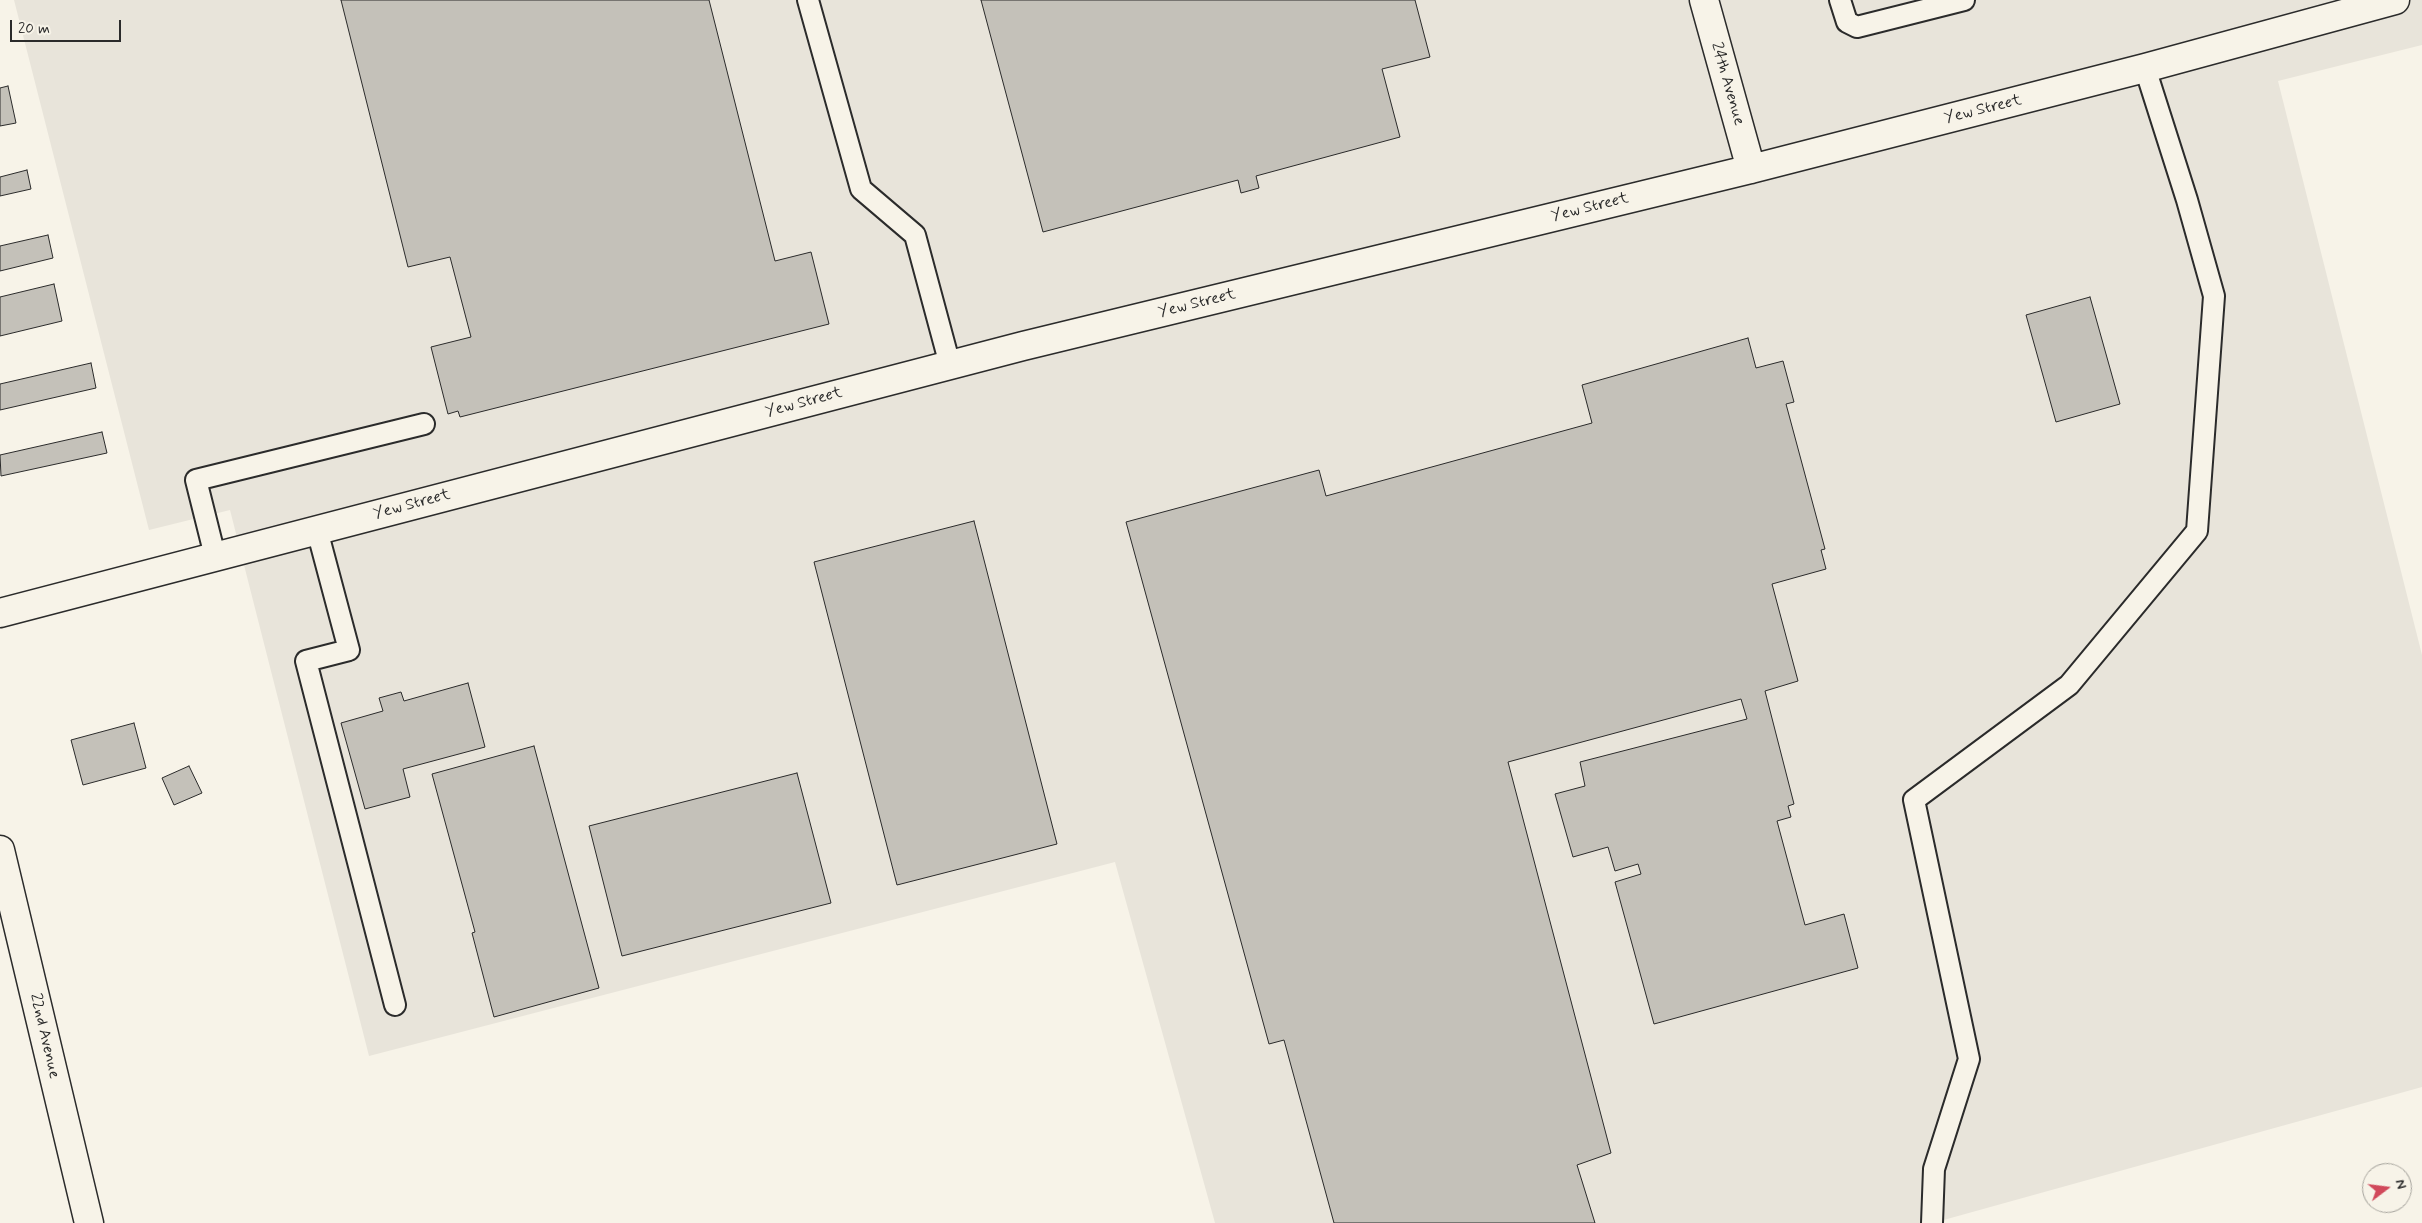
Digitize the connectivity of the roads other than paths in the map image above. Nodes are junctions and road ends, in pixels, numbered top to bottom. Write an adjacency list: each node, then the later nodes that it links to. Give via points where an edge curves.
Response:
1 (808, 0): 8 (lane, via 861,189 915,235)
2 (1704, 0): 7 (street, 24th Avenue)
3 (1840, 0): 4 (lane, via 1847,22 1857,28)
4 (1964, 0)
5 (2395, 0): 6 (street, Yew Street)
6 (2145, 68): 7 (street, Yew Street); 16 (lane, via 2214,296 2197,531 2069,685 1914,800 1969,1059 1934,1169)
7 (1751, 169): 8 (street, Yew Street)
8 (950, 365): 10 (street, Yew Street)
9 (424, 424): 11 (lane, via 196,480)
10 (317, 530): 11 (street, Yew Street); 14 (lane, via 349,650 306,661)
11 (215, 556): 12 (street, Yew Street)
12 (0, 613)
13 (0, 850): 15 (street, 22nd Avenue)
14 (395, 1005)
15 (89, 1223)
16 (1932, 1223)

